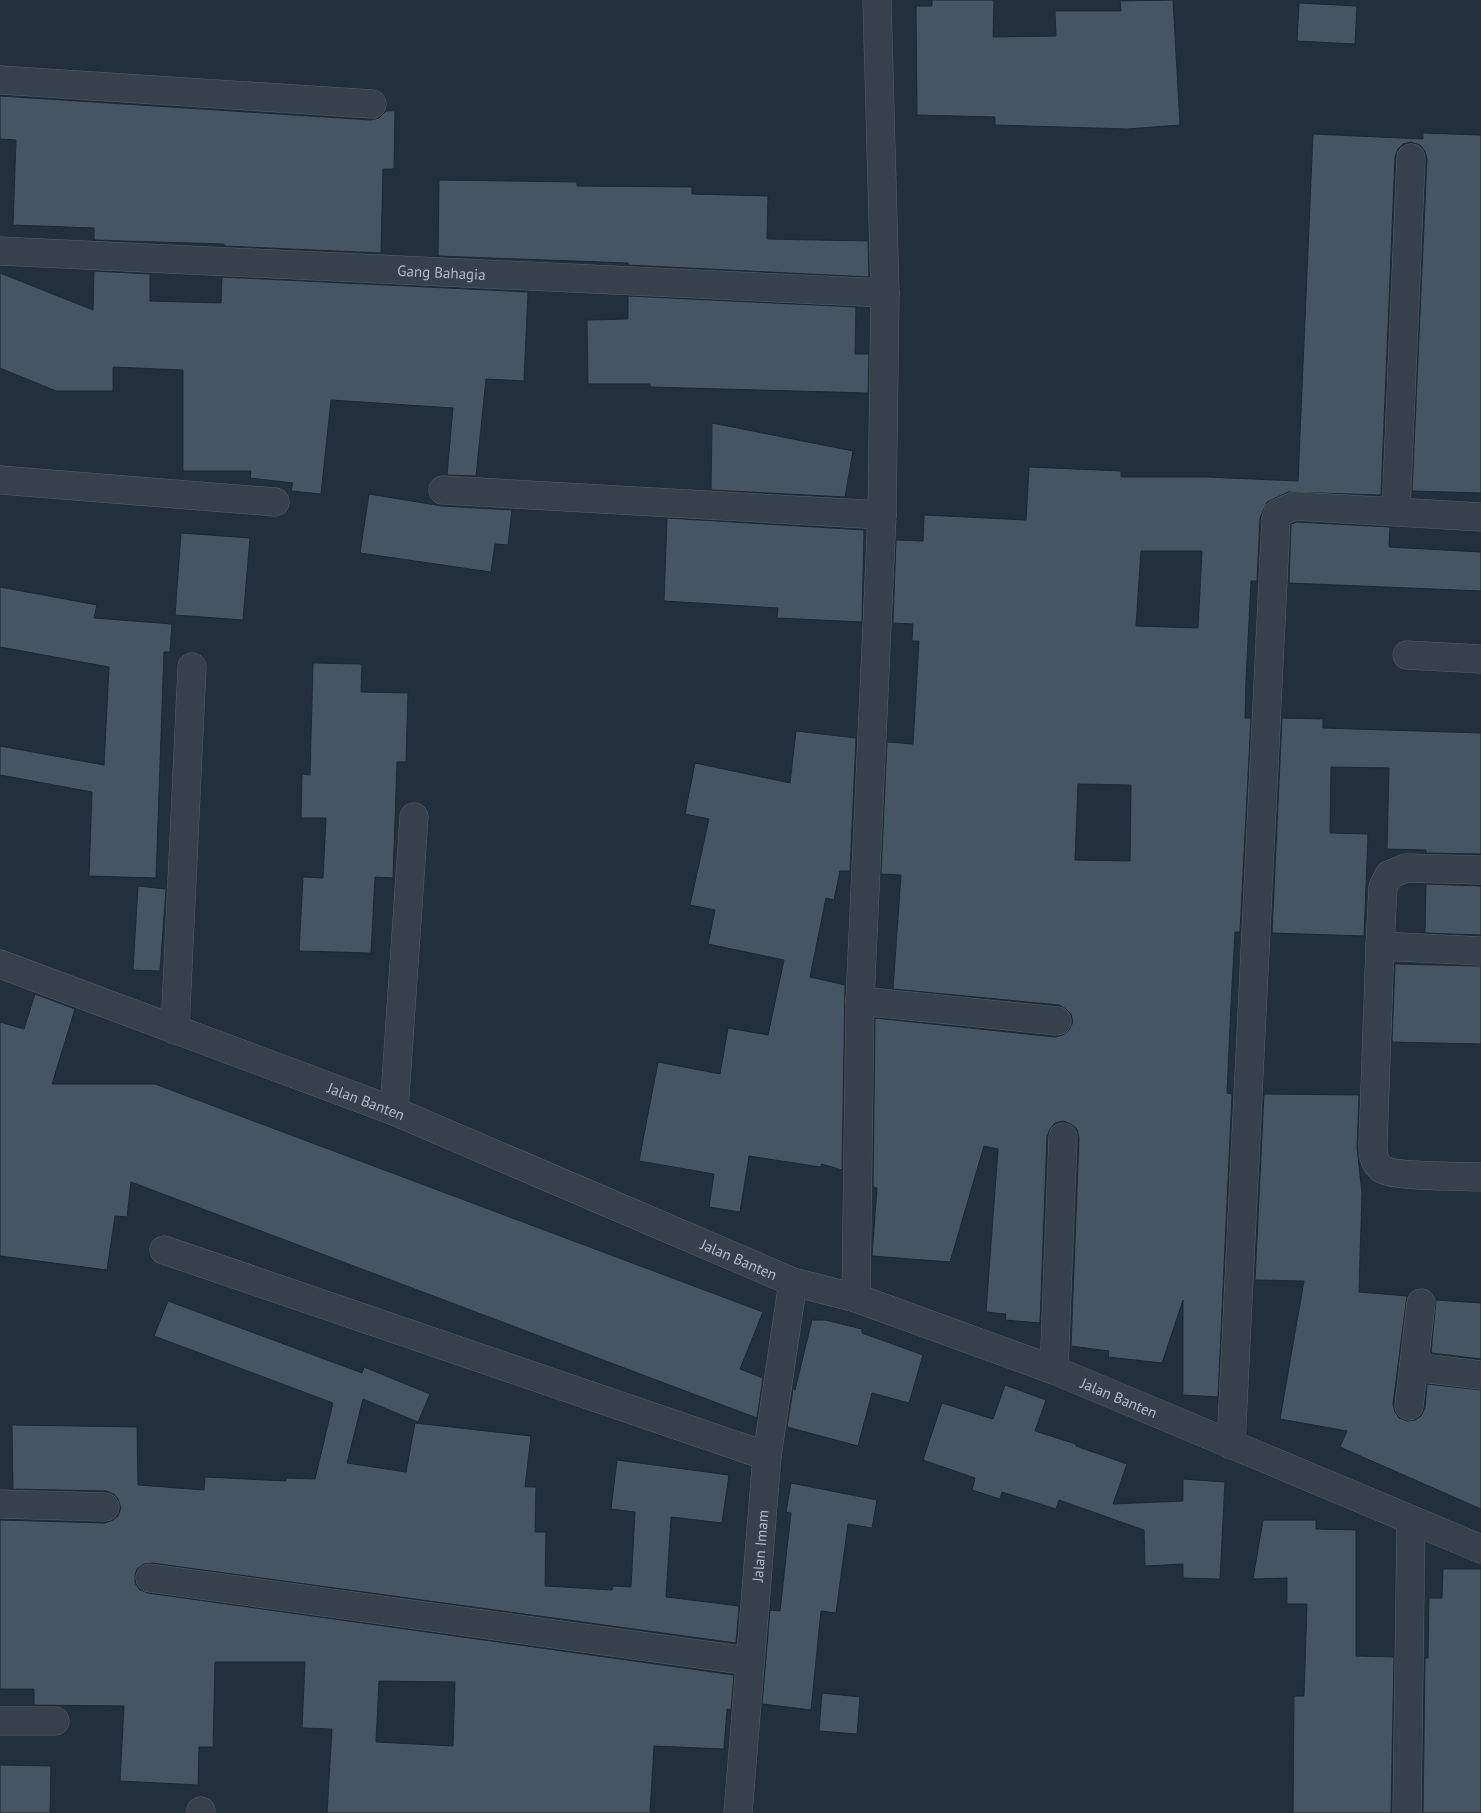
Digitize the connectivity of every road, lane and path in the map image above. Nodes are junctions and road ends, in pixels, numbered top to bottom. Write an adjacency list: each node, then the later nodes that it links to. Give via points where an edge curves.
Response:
1 (877, 0): 6 (street)
2 (0, 80): 3 (street)
3 (372, 104)
4 (1411, 158): 10 (street)
5 (0, 251): 6 (street, Gang Bahagia)
6 (885, 293): 11 (street)
7 (0, 480): 9 (street)
8 (443, 490): 11 (street)
9 (275, 502)
10 (1396, 511): 12 (street); 35 (street, via 1294,506 1278,513 1276,520)
11 (882, 515): 21 (street)
12 (1481, 517)
13 (1407, 655): 14 (street)
14 (1481, 658)
15 (192, 667): 23 (street)
16 (414, 817): 24 (street)
17 (1481, 870): 18 (street, via 1406,868 1389,875 1383,888)
18 (1380, 946): 19 (street); 26 (street, via 1374,1159 1383,1170)
19 (1481, 951)
20 (0, 964): 23 (street, Jalan Banten)
21 (860, 1001): 22 (street); 29 (street)
22 (1057, 1021)
23 (175, 1030): 24 (street, Jalan Banten)
24 (394, 1111): 28 (street, Jalan Banten)
25 (1063, 1137): 32 (street)
26 (1481, 1177)
27 (164, 1250): 36 (street)
28 (793, 1282): 29 (street, Jalan Banten); 36 (street, Jalan Imam)
29 (856, 1298): 32 (street, Jalan Banten)
30 (1421, 1302): 31 (street)
31 (1414, 1367): 33 (street); 34 (street)
32 (1054, 1370): 35 (street, Jalan Banten)
33 (1481, 1375)
34 (1409, 1406)
35 (1231, 1445): 39 (street, Jalan Banten)
36 (767, 1456): 42 (street, Jalan Imam)
37 (0, 1504): 38 (street)
38 (105, 1507)
39 (1411, 1520): 40 (street, Jalan Banten); 46 (street)
40 (1481, 1548)
41 (150, 1578): 42 (street)
42 (748, 1661): 45 (street, Jalan Imam)
43 (0, 1720): 44 (street)
44 (54, 1721)
45 (738, 1813)
46 (1407, 1813)

